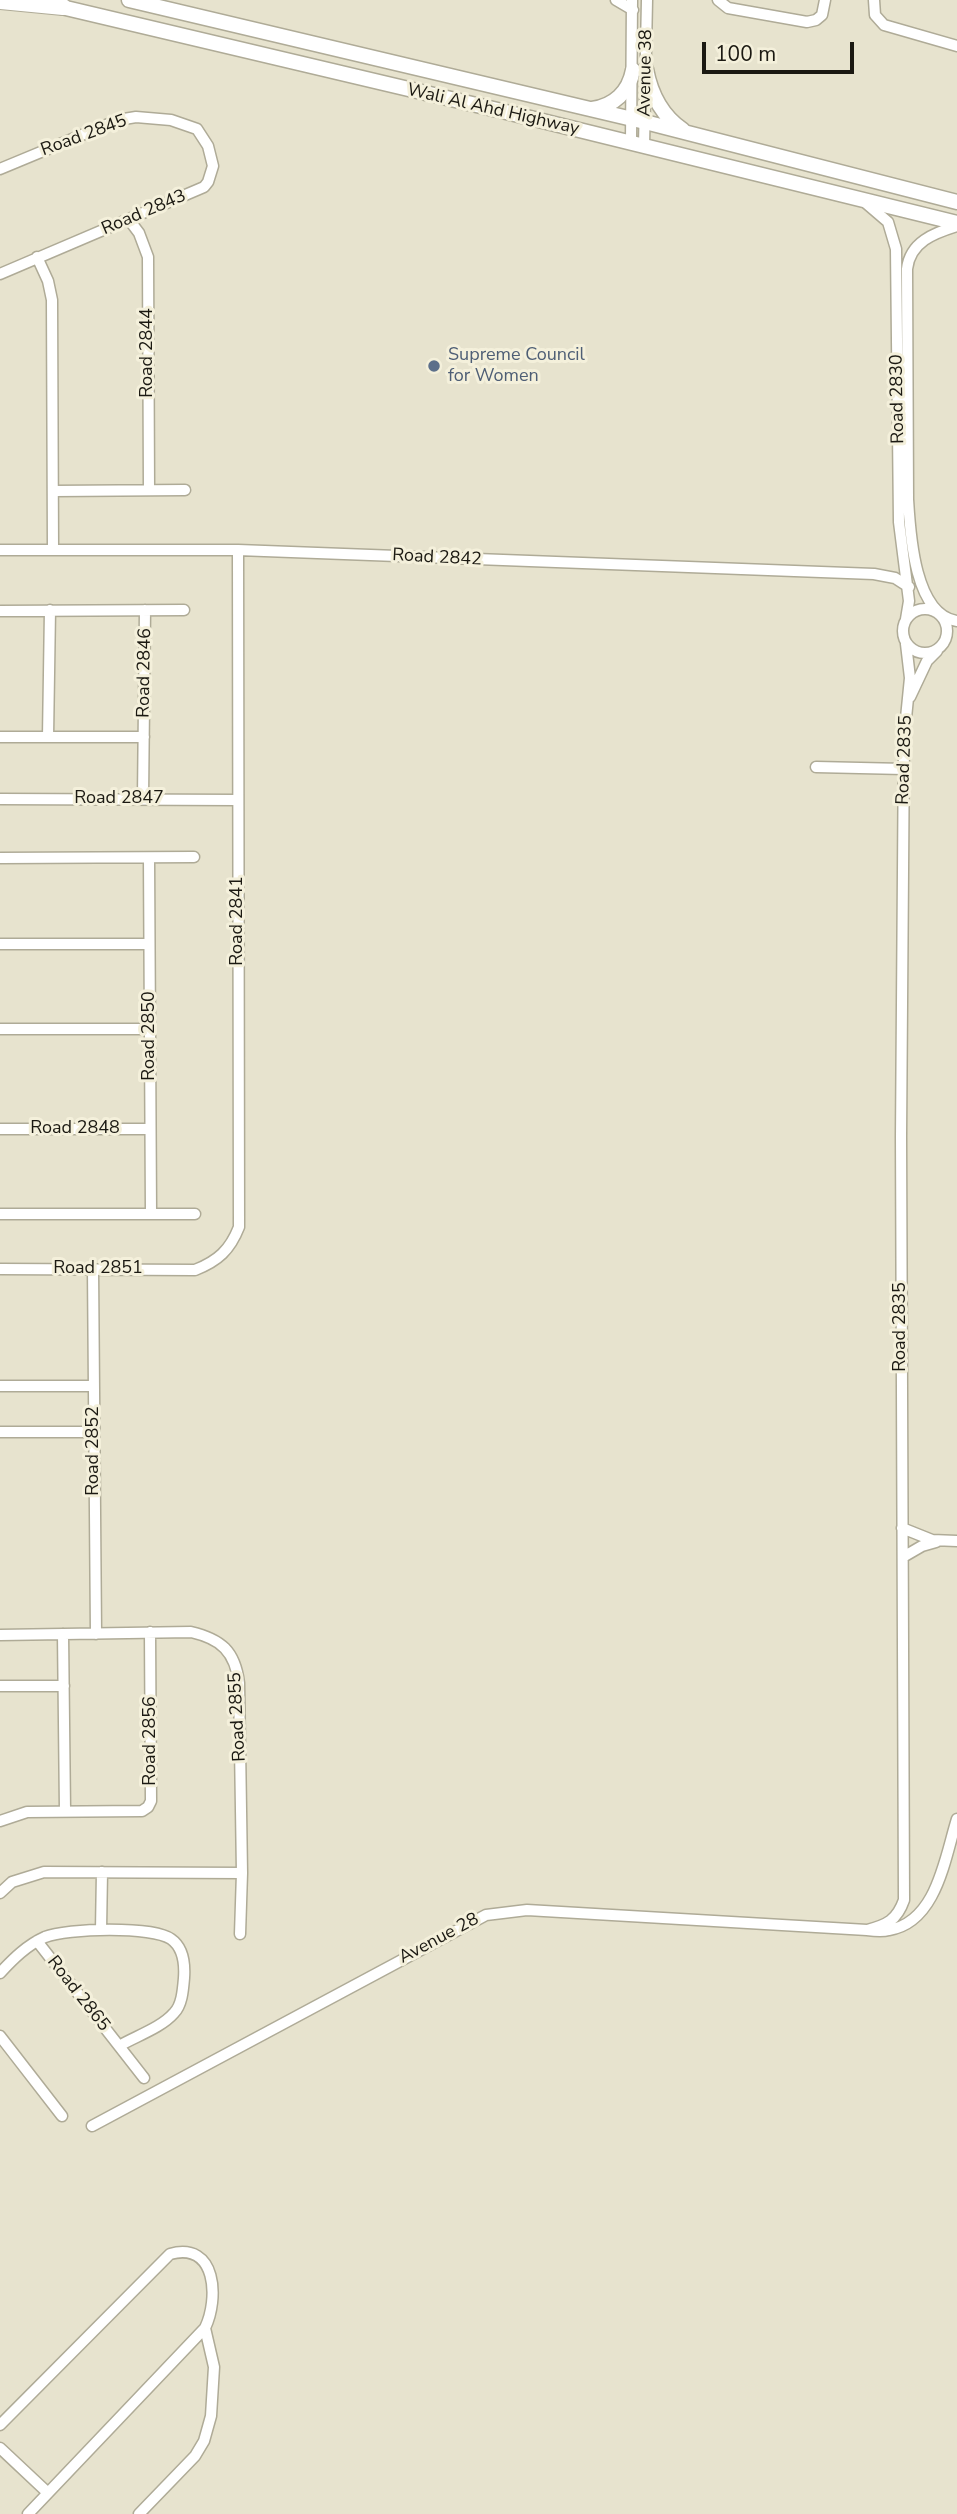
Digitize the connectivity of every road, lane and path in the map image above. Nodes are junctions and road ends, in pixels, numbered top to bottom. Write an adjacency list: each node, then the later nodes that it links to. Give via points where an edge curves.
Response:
1 (27, 0): 10 (main road, Wali Al Ahd Highway)
2 (129, 0): 13 (main road, Wali Al Ahd Highway)
3 (616, 0): 9 (street)
4 (647, 0): 12 (street, Avenue 38)
5 (718, 0): 6 (street, via 728,8 807,22 822,15)
6 (825, 0)
7 (874, 0): 11 (street, via 875,15 884,25)
8 (0, 1): 10 (highway)
9 (633, 5): 12 (street, Avenue 38)
10 (64, 7): 17 (main road, Wali Al Ahd Highway)
11 (957, 46)
12 (640, 70): 13 (main road, via 618,99); 15 (street, Avenue 38); 16 (main road, via 659,106)
13 (587, 109): 15 (main road, Wali Al Ahd Highway)
14 (171, 121): 18 (street, Road 2845, via 118,120); 21 (street, Road 2843, via 197,129 204,137 212,156 211,177 204,187)
15 (638, 121): 16 (main road, Wali Al Ahd Highway); 17 (street, Avenue 38)
16 (688, 133): 20 (main road, Wali Al Ahd Highway)
17 (638, 145): 19 (main road, Wali Al Ahd Highway)
18 (0, 169)
19 (854, 196): 22 (main road, Wali Al Ahd Highway); 31 (street, Road 2830, via 884,216 896,249 899,522)
20 (957, 202)
21 (130, 220): 23 (street, Road 2843); 26 (street, Road 2844, via 148,257)
22 (957, 225): 31 (street, Road 2830, via 917,244 908,259)
23 (37, 257): 24 (street, Road 2843); 25 (street, via 52,300)
24 (0, 274)
25 (54, 491): 26 (street); 29 (street)
26 (149, 491): 27 (street)
27 (185, 491)
28 (0, 550): 29 (street, Road 2842)
29 (53, 550): 30 (street, Road 2842)
30 (238, 550): 32 (street, Road 2842); 52 (street, Road 2841)
31 (910, 563): 32 (street, Road 2842); 33 (street, Road 2830); 38 (street, Road 2830)
32 (874, 574): 33 (street, Road 2842, via 895,578)
33 (909, 587): 39 (street, Road 2830)
34 (50, 610): 35 (street); 37 (street); 46 (street)
35 (145, 610): 36 (street); 47 (street, Road 2846)
36 (184, 610)
37 (0, 611)
38 (939, 614): 39 (street, via 921,609); 40 (street); 43 (street, via 948,630)
39 (906, 620): 42 (street, via 902,632)
40 (957, 621)
41 (957, 635): 43 (street)
42 (906, 644): 43 (street, via 922,654); 44 (street, Road 2835)
43 (942, 645): 44 (street, Road 2835, via 927,661)
44 (907, 702): 49 (street, Road 2835)
45 (0, 737): 46 (street, Road 2846)
46 (48, 737): 47 (street, Road 2846)
47 (144, 737): 50 (street, Road 2846)
48 (816, 767): 49 (street)
49 (904, 769): 72 (street, Road 2835)
50 (143, 798): 51 (street, Road 2847); 52 (street, Road 2847)
51 (0, 799)
52 (238, 800): 67 (street, Road 2841, via 239,1227 223,1255)
53 (194, 857): 55 (street)
54 (0, 858): 55 (street)
55 (149, 858): 57 (street, Road 2850)
56 (0, 944): 57 (street)
57 (149, 944): 59 (street, Road 2850)
58 (0, 1029): 59 (street)
59 (150, 1029): 61 (street, Road 2850)
60 (0, 1129): 61 (street, Road 2848)
61 (150, 1129): 62 (street, Road 2850)
62 (150, 1213): 63 (street); 64 (street)
63 (0, 1214)
64 (195, 1214)
65 (0, 1269): 66 (street, Road 2851)
66 (93, 1269): 67 (street, Road 2851); 69 (street, Road 2852)
67 (195, 1270)
68 (0, 1386): 69 (street)
69 (94, 1386): 71 (street, Road 2852)
70 (0, 1432): 71 (street)
71 (94, 1432): 79 (street, Road 2852)
72 (902, 1528): 73 (street); 75 (street, Road 2835)
73 (942, 1541): 74 (street); 75 (street)
74 (957, 1541)
75 (903, 1557): 89 (street, Road 2835, via 904,1900 892,1921)
76 (150, 1632): 79 (street, Road 2855); 82 (street, Road 2856, via 151,1801 142,1811); 86 (street, Road 2855, via 208,1636 219,1642 237,1665)
77 (0, 1634): 78 (street, Road 2855)
78 (63, 1634): 79 (street, Road 2855); 81 (street)
79 (96, 1634)
80 (0, 1686): 81 (street)
81 (64, 1686): 82 (street)
82 (65, 1811): 84 (street, Road 2856, via 27,1812)
83 (957, 1819): 89 (street, Avenue 28, via 925,1907 902,1927)
84 (0, 1821)
85 (102, 1872): 86 (street); 87 (street, via 44,1871 12,1882); 88 (street)
86 (242, 1872): 90 (street, Road 2855)
87 (0, 1893)
88 (101, 1930): 91 (street, Road 2865, via 58,1933); 94 (street, Road 2865, via 159,1933 173,1940 183,1957 179,2008)
89 (867, 1930): 97 (street, Avenue 28, via 527,1910 486,1915)
90 (240, 1934)
91 (37, 1941): 92 (street, Road 2865); 94 (street, Road 2865)
92 (0, 1973)
93 (0, 2036): 96 (street)
94 (119, 2046): 95 (street, Road 2865)
95 (144, 2078)
96 (62, 2116)
97 (92, 2126)
98 (205, 2329): 99 (street, via 213,2300 208,2267 192,2253 170,2254); 101 (street); 103 (street, via 214,2367 211,2416 204,2441)
99 (0, 2426)
100 (0, 2448): 101 (street)
101 (48, 2494): 102 (street)
102 (28, 2514)
103 (139, 2514)

